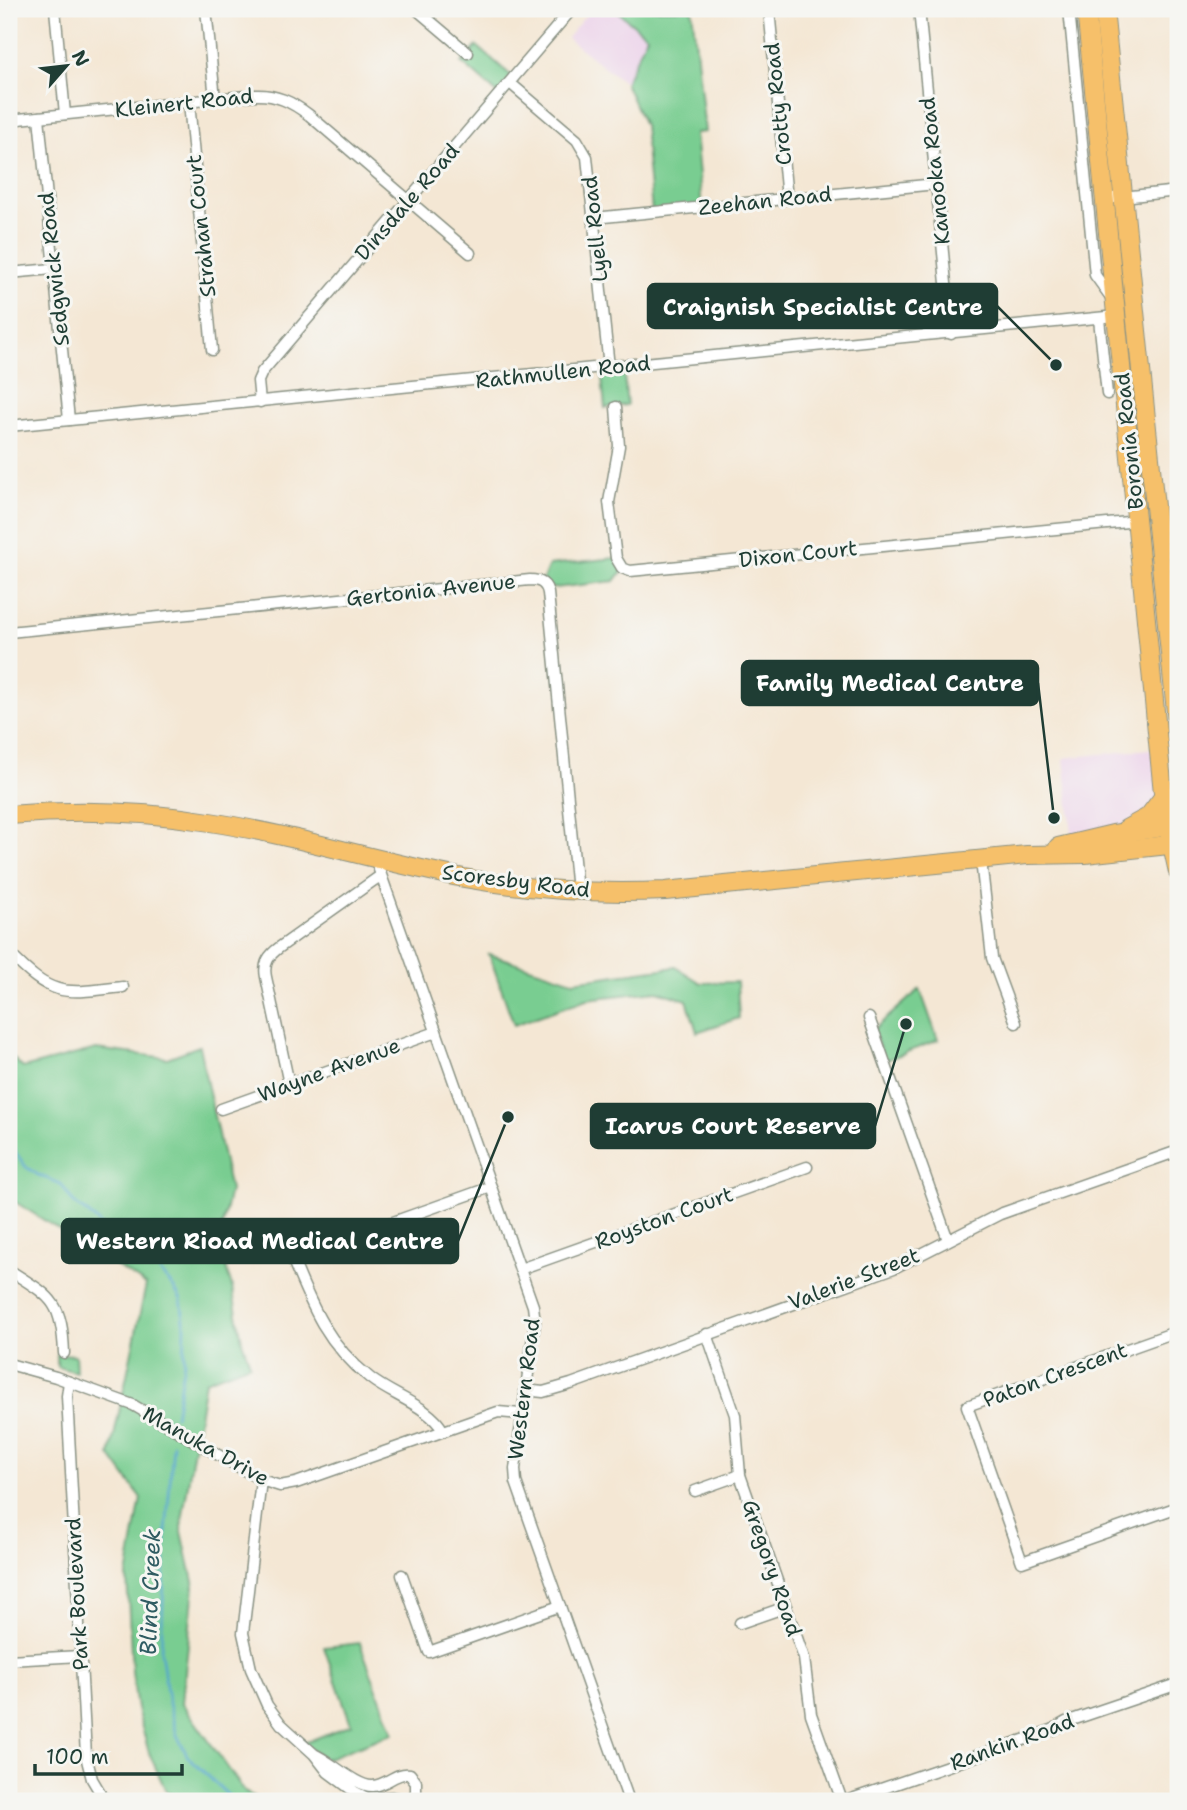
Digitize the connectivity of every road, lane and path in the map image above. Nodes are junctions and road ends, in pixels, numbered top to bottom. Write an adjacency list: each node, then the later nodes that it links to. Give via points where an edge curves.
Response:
1 (55, 9): 14 (street)
2 (206, 9): 12 (street)
3 (416, 9): 10 (street)
4 (572, 9): 11 (street, Dinsdale Road)
5 (769, 9): 20 (street, Crotty Road)
6 (919, 9): 17 (street, Kanooka Road)
7 (1069, 9): 27 (street, via 1095,275)
8 (1086, 9): 21 (main road, Boronia Road)
9 (1104, 9): 19 (main road, Boronia Road)
10 (468, 53)
11 (510, 83): 22 (street, Dinsdale Road); 23 (street, Lyell Road, via 581,145 589,164)
12 (215, 99): 13 (street, Kleinert Road); 22 (street, Kleinert Road, via 268,95 289,102)
13 (188, 102): 14 (street, Kleinert Road); 30 (street, Strahan Court)
14 (65, 114): 15 (street, Kleinert Road)
15 (39, 117): 16 (street, Kleinert Road); 25 (street, Sedgwick Road)
16 (9, 120)
17 (936, 184): 20 (street, Zeehan Road); 29 (street, Kanooka Road)
18 (1178, 191): 19 (street)
19 (1123, 197): 21 (street); 28 (main road, Boronia Road)
20 (788, 199): 23 (street, Zeehan Road)
21 (1104, 199): 27 (main road, Boronia Road)
22 (409, 200): 24 (street, Kleinert Road); 33 (street, Dinsdale Road, via 262,372)
23 (594, 218): 31 (street, Lyell Road)
24 (470, 253)
25 (53, 269): 26 (street); 35 (street, Sedgwick Road)
26 (9, 273)
27 (1110, 312): 28 (main road); 29 (street, Rathmullen Road); 32 (street, Boronia Road); 37 (main road, Boronia Road)
28 (1135, 315): 39 (main road, Boronia Road)
29 (951, 334): 31 (street, Rathmullen Road)
30 (212, 350)
31 (609, 367): 33 (street, Rathmullen Road)
32 (1107, 394)
33 (260, 402): 35 (street, Rathmullen Road)
34 (616, 407): 37 (street, Dixon Court, via 620,446 609,502 615,558 630,570)
35 (69, 420): 36 (street, Rathmullen Road)
36 (9, 426)
37 (1138, 521): 40 (main road, Boronia Road)
38 (9, 632): 52 (street, Gertonia Avenue, via 539,581 548,593)
39 (1178, 731)
40 (1164, 796): 42 (main road, Boronia Road); 43 (main road, via 1145,819)
41 (9, 815): 47 (main road, Scoresby Road, via 104,811 175,817)
42 (1172, 826): 43 (main road, Scoresby Road); 44 (main road, Boronia Road)
43 (1113, 834): 46 (main road, Scoresby Road)
44 (1175, 845): 45 (main road, Scoresby Road); 49 (main road, Boronia Road)
45 (1127, 850): 46 (main road, Scoresby Road); 51 (main road, via 1156,859)
46 (1027, 855): 48 (main road, Scoresby Road)
47 (375, 858): 50 (street, Western Road); 52 (main road, Scoresby Road, via 494,883)
48 (981, 860): 52 (main road, Scoresby Road, via 665,891); 56 (street, via 992,958)
49 (1178, 872)
50 (380, 876): 57 (street, Western Road); 58 (street, via 267,959 265,971)
51 (1178, 881)
52 (577, 891)
53 (9, 953): 54 (street, via 35,978 58,990 72,993)
54 (123, 987)
55 (869, 1018): 63 (street)
56 (1016, 1023)
57 (436, 1032): 58 (street, Wayne Avenue); 62 (street, Western Road)
58 (289, 1084): 59 (street, Wayne Avenue)
59 (221, 1109)
60 (1178, 1151): 63 (street, Valerie Street, via 1000,1214)
61 (807, 1167): 64 (street, Royston Court)
62 (491, 1187): 64 (street, Western Road); 73 (street, via 292,1258 315,1314 340,1350 378,1385 435,1419)
63 (948, 1240): 67 (street, Valerie Street, via 894,1268)
64 (520, 1269): 71 (street, Western Road, via 535,1317)
65 (9, 1270): 68 (street, via 54,1303 62,1320)
66 (1178, 1331): 77 (street, Paton Crescent, via 968,1406 1022,1562)
67 (707, 1334): 71 (street, Valerie Street, via 571,1384 543,1392); 74 (street, Gregory Road, via 735,1415)
68 (64, 1353)
69 (9, 1364): 70 (street, Manuka Drive)
70 (69, 1382): 75 (street, Manuka Drive, via 133,1405); 82 (street, Park Boulevard, via 66,1396)
71 (526, 1390): 72 (street, Western Road)
72 (522, 1414): 73 (street, Manuka Drive, via 498,1412); 79 (street, Western Road, via 516,1482)
73 (443, 1431): 75 (street, Manuka Drive, via 289,1485)
74 (740, 1475): 76 (street); 80 (street, Gregory Road)
75 (261, 1480): 85 (street, via 243,1617 246,1651 267,1705)
76 (695, 1491)
77 (1178, 1507)
78 (401, 1575): 79 (street, via 429,1652)
79 (560, 1606): 87 (street, Western Road)
80 (786, 1607): 81 (street); 88 (street, Gregory Road, via 807,1669 811,1714)
81 (740, 1623)
82 (80, 1656): 83 (street); 86 (street, Park Boulevard, via 87,1763)
83 (9, 1660)
84 (1178, 1684): 88 (street, Rankin Road)
85 (314, 1754): 85 (street, via 368,1786 410,1774 416,1794 408,1800 362,1796 328,1772)
86 (105, 1801)
87 (629, 1801)
88 (844, 1801)

